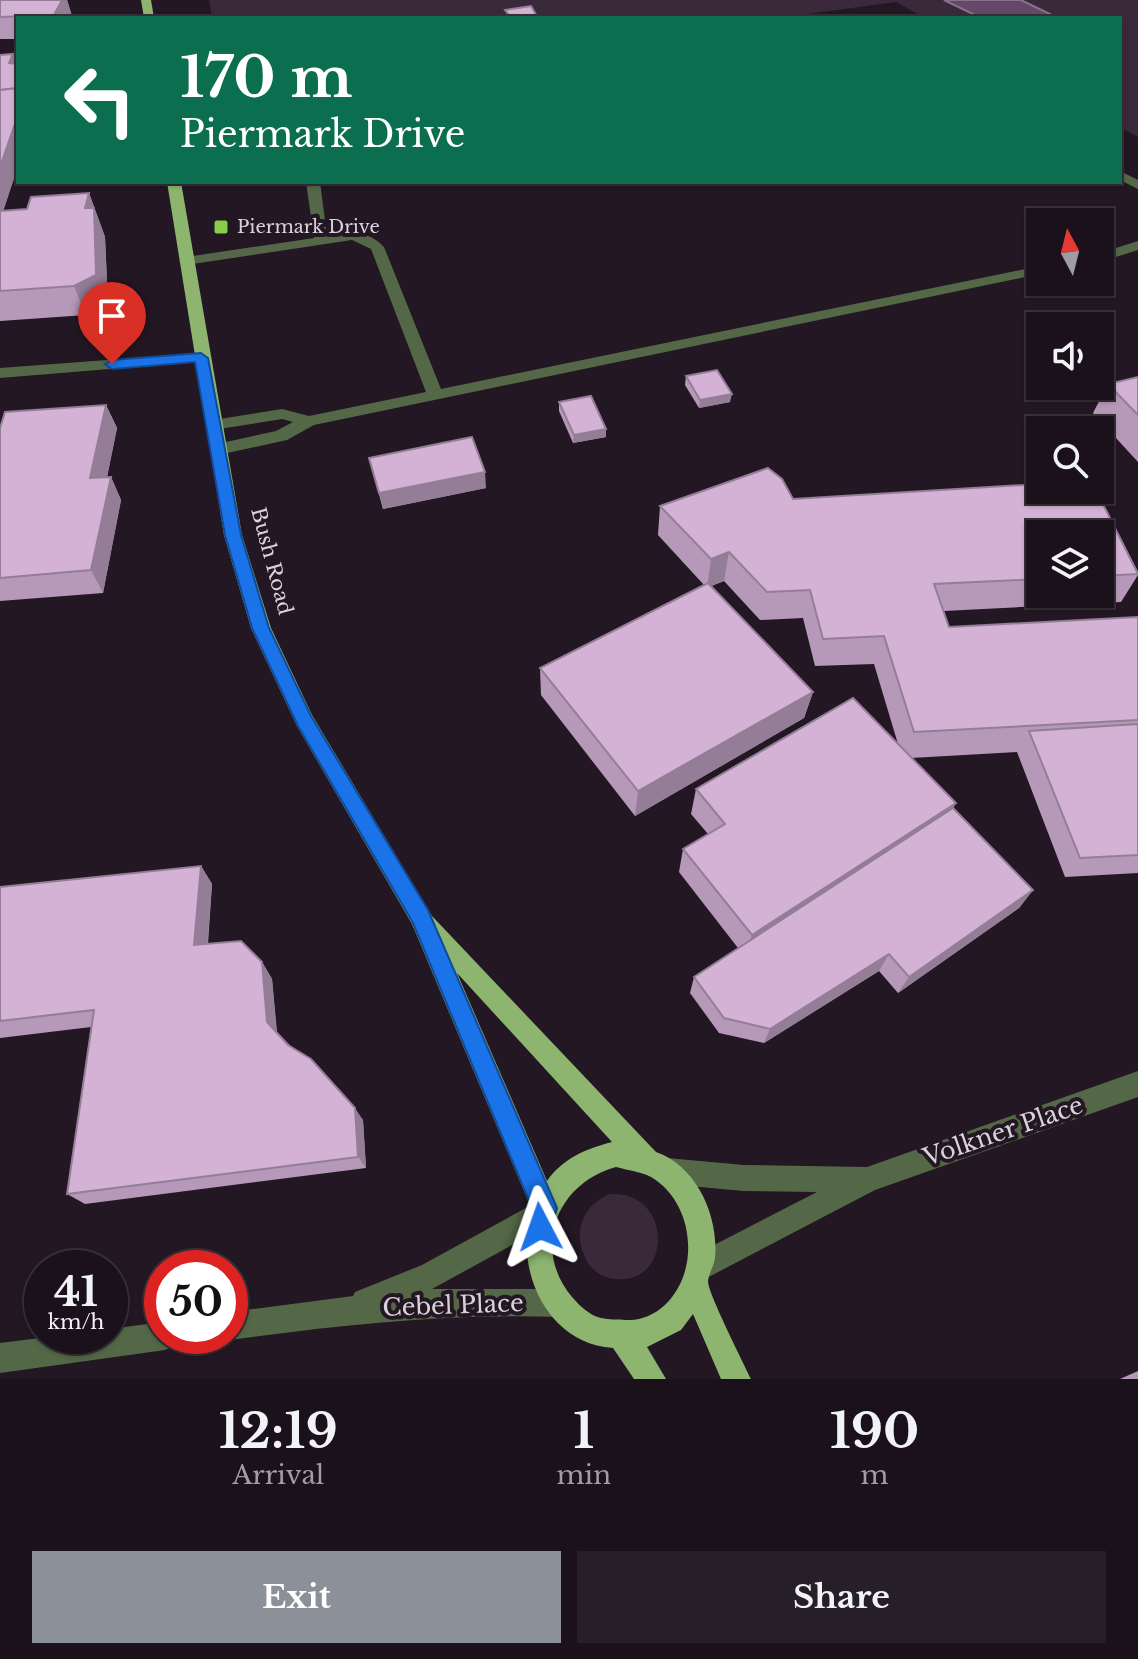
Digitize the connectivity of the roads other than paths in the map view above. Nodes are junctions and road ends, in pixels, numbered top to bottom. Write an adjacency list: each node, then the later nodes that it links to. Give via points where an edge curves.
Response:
1 (174, 184): 6 (main road, Bush Road)
2 (313, 184): 3 (street)
3 (321, 241): 6 (street); 10 (street, via 352,236 377,247)
4 (1138, 245): 5 (street)
5 (1114, 253)
6 (186, 261): 8 (main road, Bush Road)
7 (1026, 273): 10 (street)
8 (201, 358): 9 (street); 12 (main road, Bush Road)
9 (0, 373)
10 (435, 394): 11 (street)
11 (309, 421): 12 (street, via 282,414); 13 (street, via 281,436)
12 (213, 425): 13 (main road, Bush Road)
13 (218, 449): 14 (main road, Bush Road, via 244,580 279,673)
14 (421, 917): 16 (main road, Bush Road); 18 (main road, Bush Road)
15 (1138, 1084): 17 (street, Volkner Place)
16 (657, 1165): 17 (street, Volkner Place, via 769,1179); 18 (main road, via 616,1154 587,1160 562,1179); 19 (main road, via 687,1192 700,1220)
17 (869, 1179): 19 (street, Volkner Place)
18 (544, 1210): 20 (main road, via 540,1260); 21 (street, Cebel Place, via 431,1276)
19 (698, 1276): 23 (main road, via 688,1301 666,1323); 27 (main road)
20 (559, 1303): 21 (street, Cebel Place); 23 (main road, via 595,1331)
21 (346, 1308): 22 (street, Cebel Place)
22 (248, 1323)
23 (623, 1337): 26 (main road)
24 (144, 1339): 25 (street)
25 (0, 1358)
26 (651, 1379)
27 (736, 1379)

